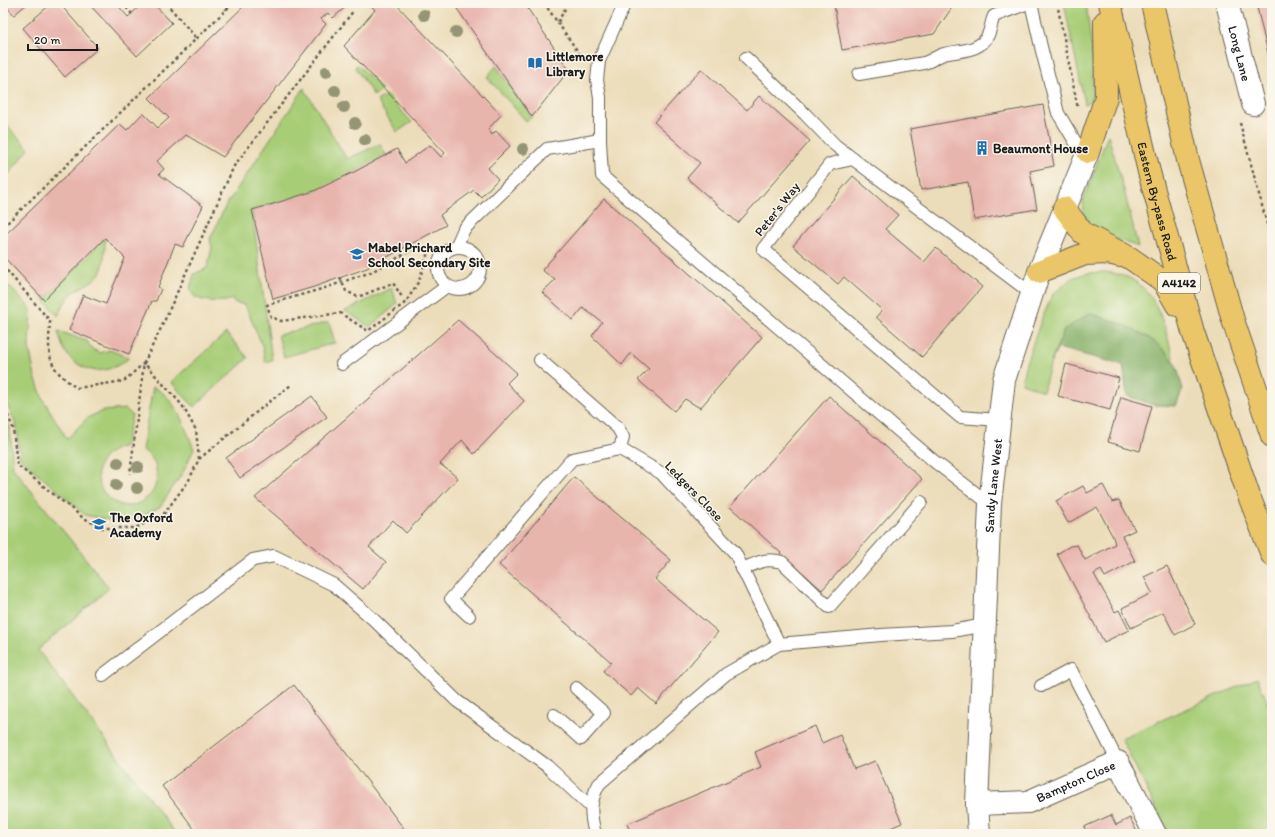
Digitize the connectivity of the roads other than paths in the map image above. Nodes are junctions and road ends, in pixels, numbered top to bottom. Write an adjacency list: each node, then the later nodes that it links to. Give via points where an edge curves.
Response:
1 (625, 3): 11 (lane, via 599,61 597,80 600,96)
2 (1028, 3): 9 (lane, via 994,16 989,33 982,44 975,48 942,54 924,63)
3 (1031, 3): 12 (lane, via 1058,113 1076,143)
4 (1105, 3): 12 (highway, via 1106,97)
5 (1110, 3): 20 (highway, Eastern By-pass Road / A4142, via 1149,172)
6 (1152, 3): 24 (highway, A4142, via 1188,160 1233,320)
7 (1227, 3): 10 (street, Long Lane)
8 (746, 58): 13 (lane, via 835,145)
9 (859, 74)
10 (1253, 104)
11 (600, 140): 15 (lane, via 547,149 464,229); 27 (lane, via 602,176 935,462)
12 (1088, 152): 14 (street, Sandy Lane West)
13 (853, 159): 19 (lane); 23 (lane, Peter's Way, via 830,164 763,249 960,417)
14 (1064, 208): 16 (highway, via 1082,233); 17 (street, Sandy Lane West)
15 (456, 247): 18 (lane, via 444,252 438,263 439,276); 18 (lane, via 464,247 476,255 480,269 474,283 468,287 454,289)
16 (1130, 258): 17 (highway, via 1108,254 1085,254); 20 (highway, via 1163,281)
17 (1039, 272): 19 (street, Sandy Lane West)
18 (447, 286): 22 (lane)
19 (1031, 293): 23 (street, Sandy Lane West, via 1004,380)
20 (1193, 332): 28 (highway, Eastern By-pass Road / A4142)
21 (540, 360): 25 (lane, via 618,428 623,437)
22 (342, 364)
23 (999, 420): 27 (street, Sandy Lane West)
24 (1272, 436)
25 (620, 449): 29 (lane, Ledgers Close, via 661,473 735,553); 30 (lane, via 572,459 451,599)
26 (921, 502): 29 (lane, via 829,607 782,562 766,560)
27 (990, 504): 31 (street, Sandy Lane West)
28 (1272, 555)
29 (742, 569): 32 (lane, Ledgers Close)
30 (469, 616)
31 (985, 625): 32 (lane, via 952,631); 38 (street, Sandy Lane West)
32 (779, 644): 39 (lane, via 726,674 599,784)
33 (103, 675): 39 (lane, via 253,560 274,556 334,585 373,619 456,701 547,766)
34 (1041, 686): 37 (lane, via 1071,670)
35 (576, 688): 36 (lane, via 604,713 581,739)
36 (554, 715)
37 (1118, 762): 38 (street, Bampton Close, via 1028,802); 42 (street, Bampton Close)
38 (977, 804): 41 (street, Sandy Lane West)
39 (591, 808): 40 (lane)
40 (594, 834)
41 (979, 834)
42 (1155, 834)

